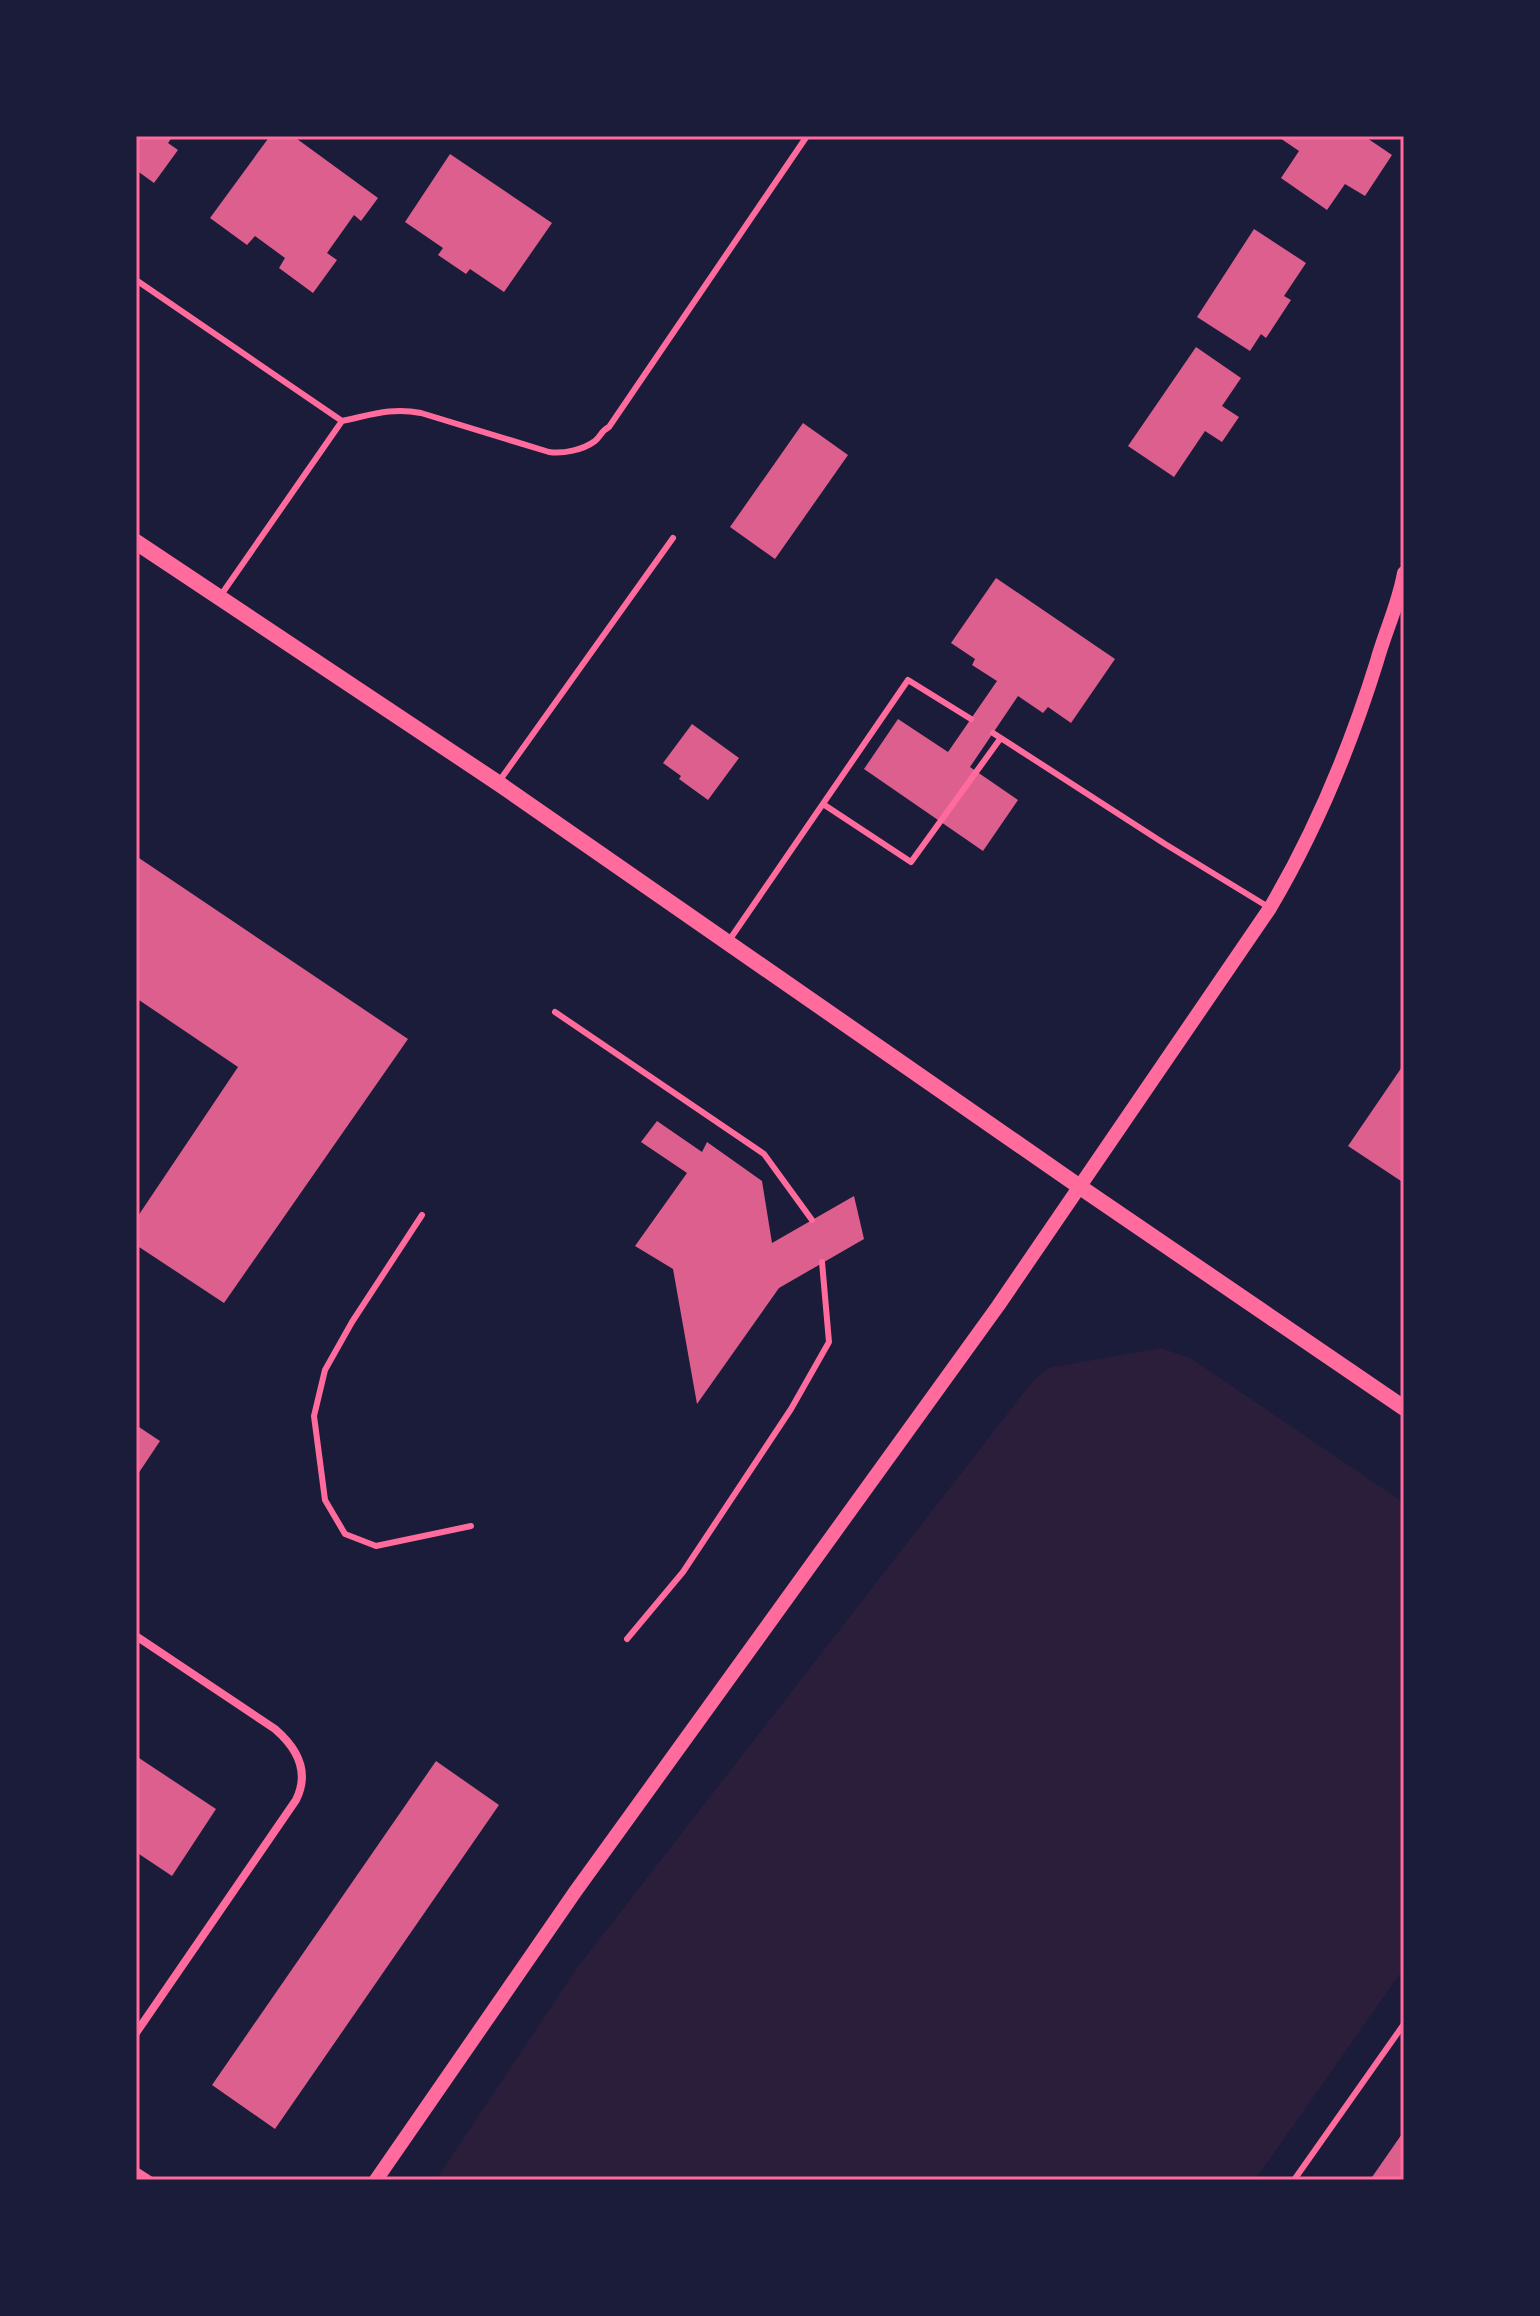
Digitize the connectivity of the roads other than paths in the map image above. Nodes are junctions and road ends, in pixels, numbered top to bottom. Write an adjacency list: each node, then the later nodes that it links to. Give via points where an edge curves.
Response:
1 (807, 136): 3 (lane, via 596,441 569,452 549,452 401,410)
2 (136, 280): 3 (lane)
3 (342, 421): 7 (lane)
4 (673, 538): 12 (lane)
5 (136, 542): 7 (main road)
6 (1404, 573): 8 (street)
7 (219, 598): 12 (main road)
8 (1397, 622): 14 (street, via 1332,789)
9 (971, 719): 13 (lane, via 908,680)
10 (993, 733): 11 (lane)
11 (1000, 739): 13 (lane, via 911,862); 14 (lane)
12 (498, 783): 15 (main road)
13 (823, 804): 15 (lane)
14 (1270, 908): 17 (street)
15 (728, 942): 17 (main road)
16 (555, 1012): 19 (lane, via 764,1154)
17 (1080, 1187): 21 (main road); 29 (street, via 534,1950)
18 (422, 1215): 22 (lane, via 325,1370 314,1416 325,1500 345,1534 376,1546)
19 (812, 1220)
20 (822, 1262): 24 (lane, via 829,1342 683,1572)
21 (1404, 1408)
22 (471, 1526)
23 (136, 1636): 26 (street, via 289,1741 303,1786)
24 (627, 1639)
25 (1404, 2024): 30 (lane)
26 (136, 2033)
27 (136, 2171): 28 (street)
28 (150, 2180)
29 (376, 2180)
30 (1294, 2180)

